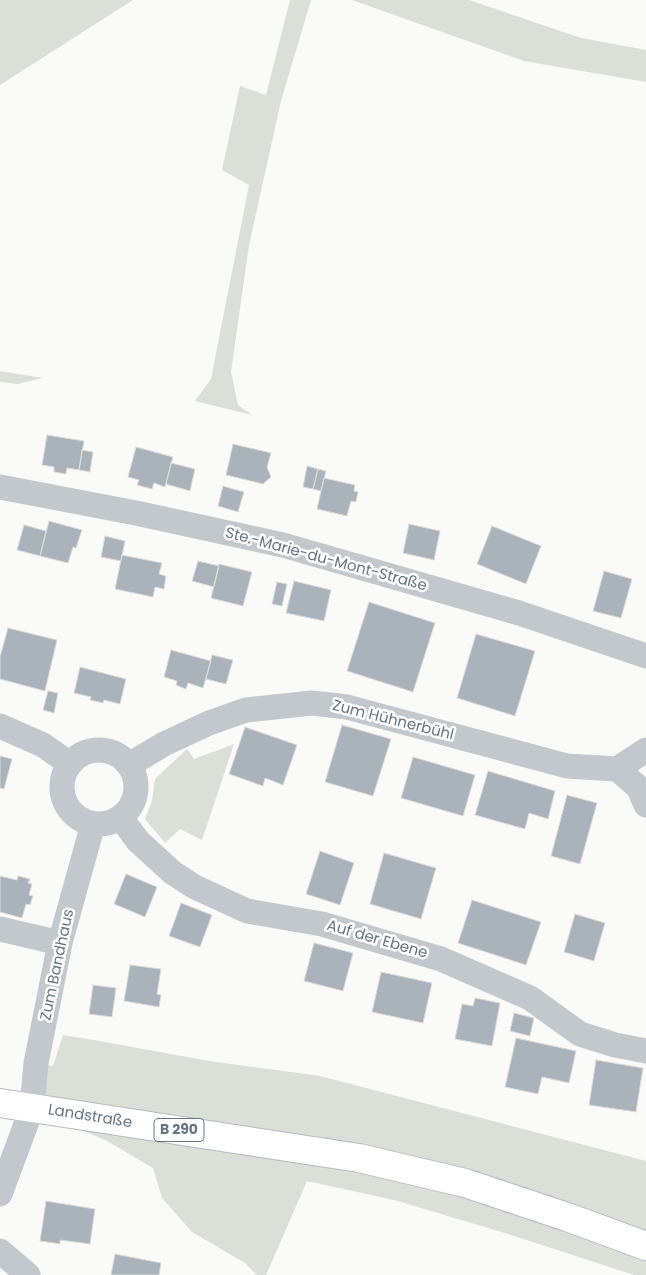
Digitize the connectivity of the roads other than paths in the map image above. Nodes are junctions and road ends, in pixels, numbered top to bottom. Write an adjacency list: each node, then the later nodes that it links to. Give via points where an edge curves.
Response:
1 (0, 487): 2 (street, Ste.-Marie-du-Mont-Straße, via 284,545 519,613)
2 (646, 656)
3 (0, 726): 5 (street, via 43,745)
4 (646, 750): 7 (street)
5 (70, 764): 6 (street, via 78,756 100,750 121,757); 10 (street, via 64,775 64,800 80,820)
6 (129, 765): 7 (street, Zum Hühnerbühl, via 164,744 246,710 312,703 347,706 567,766); 9 (street, via 136,793 128,811)
7 (617, 768): 8 (street, via 638,787)
8 (646, 805)
9 (120, 818): 10 (street); 13 (street, Auf der Ebene, via 138,841 173,873 247,911 322,924 440,959 530,998 580,1034 615,1046)
10 (93, 824): 12 (street, Zum Bandhaus)
11 (0, 929): 12 (street)
12 (60, 943): 15 (street, Zum Bandhaus, via 36,1064)
13 (646, 1051)
14 (0, 1103): 15 (main road, Landstraße / B 290)
15 (32, 1108): 16 (street, Zum Bandhaus); 17 (main road, Landstraße / B 290, via 358,1158 465,1184)
16 (0, 1194)
17 (646, 1246)
18 (0, 1251): 19 (street)
19 (28, 1275)

